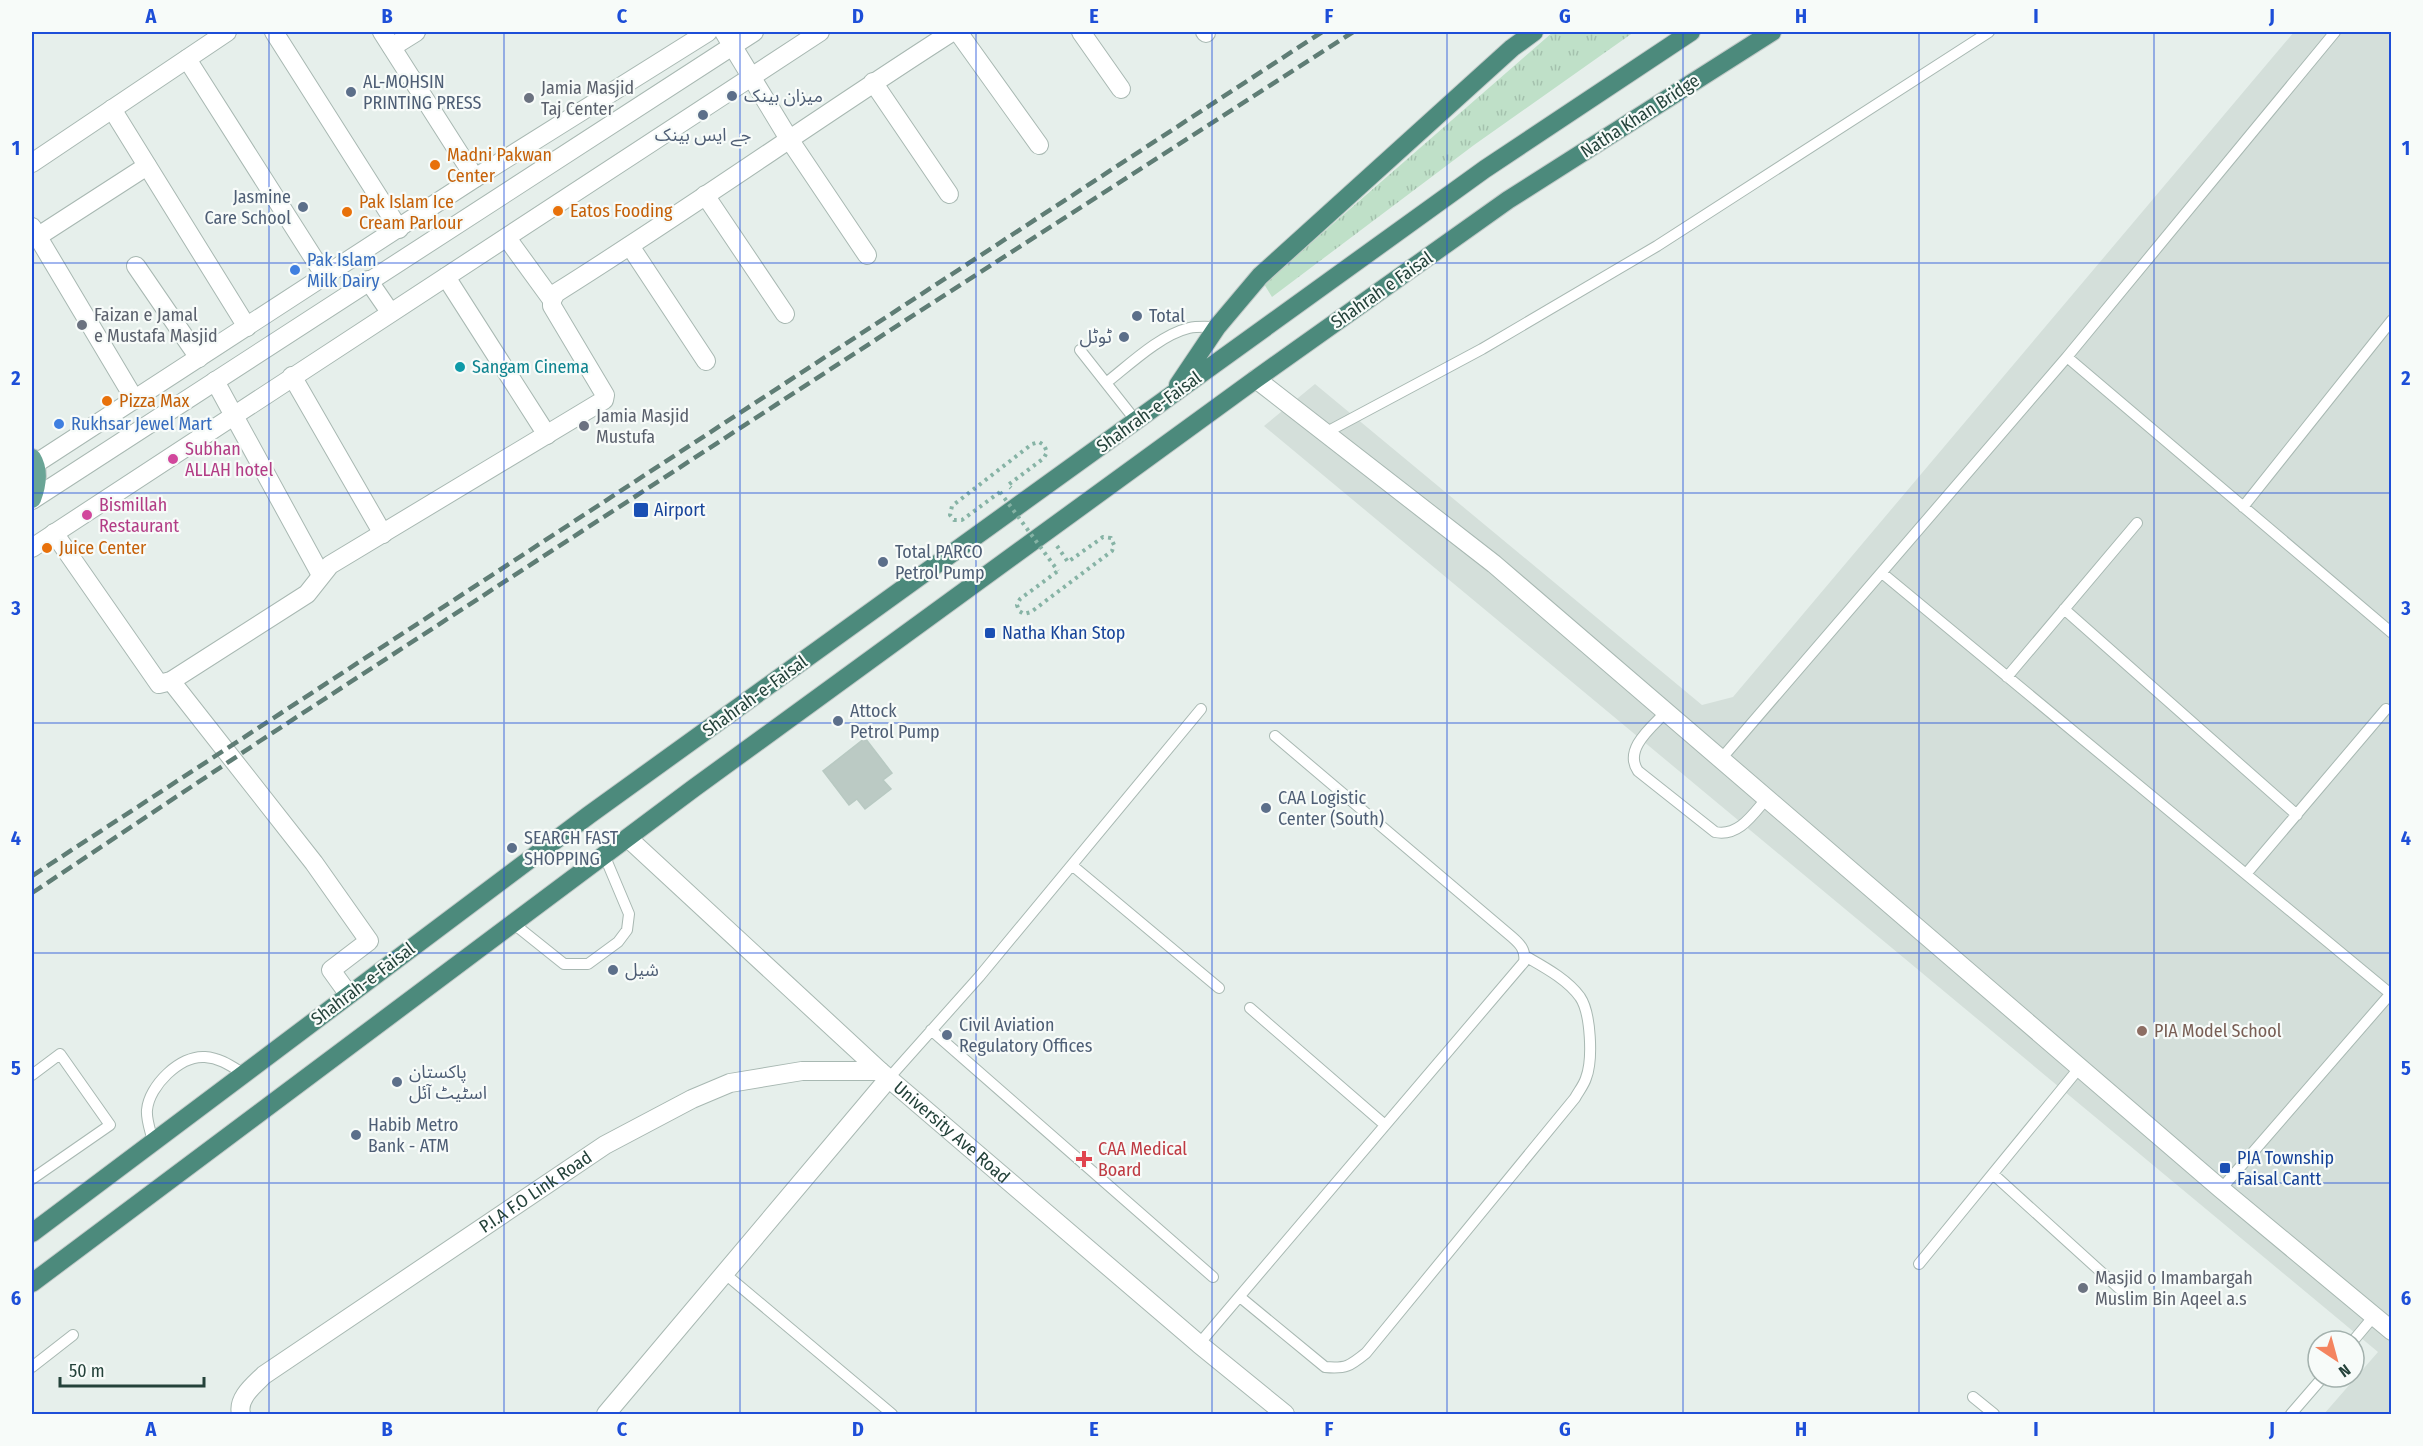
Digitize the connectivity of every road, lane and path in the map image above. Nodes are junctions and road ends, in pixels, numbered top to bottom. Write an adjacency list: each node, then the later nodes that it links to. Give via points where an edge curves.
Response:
1 (227, 32): 18 (street)
2 (274, 32): 31 (street)
3 (382, 32): 17 (street)
4 (416, 32): 17 (street)
5 (708, 32): 27 (street)
6 (753, 32): 16 (street)
7 (820, 32): 19 (street)
8 (952, 32): 20 (street)
9 (958, 32): 24 (street)
10 (1081, 32): 21 (street)
11 (1534, 32): 45 (highway, via 1260,276)
12 (1691, 32): 54 (highway, Shahrah-e-Faisal, via 1485,169)
13 (1772, 32): 30 (highway, Natha Khan Bridge)
14 (1989, 32): 58 (lane, via 1657,246 1482,349)
15 (2335, 32): 47 (lane)
16 (728, 38): 19 (street); 39 (street)
17 (392, 47): 27 (street)
18 (187, 59): 22 (street); 37 (street)
19 (751, 76): 23 (street); 33 (street)
20 (873, 82): 23 (street); 28 (street)
21 (1121, 89)
22 (112, 109): 25 (street); 26 (street)
23 (789, 138): 29 (street); 35 (street)
24 (1039, 145)
25 (32, 163)
26 (147, 166): 32 (street); 44 (street)
27 (475, 178): 31 (street)
28 (949, 194)
29 (705, 195): 34 (street); 42 (street)
30 (1508, 200): 51 (highway, Shahrah e Faisal)
31 (399, 229): 37 (street)
32 (34, 232): 55 (street)
33 (507, 238): 38 (street); 40 (street)
34 (630, 246): 40 (street, via 556,293); 49 (street)
35 (867, 255)
36 (136, 266): 48 (street)
37 (325, 276): 44 (street)
38 (446, 277): 41 (street); 59 (street)
39 (368, 280): 41 (street); 52 (street)
40 (552, 300): 59 (street, via 605,395 603,401)
41 (390, 312): 50 (street)
42 (785, 314)
43 (2391, 320): 63 (lane)
44 (247, 327): 48 (street)
45 (1217, 327): 53 (lane, via 1191,327 1164,339); 54 (highway)
46 (1080, 350): 53 (lane)
47 (2067, 357): 63 (lane); 69 (lane)
48 (199, 358): 55 (street)
49 (706, 361)
50 (292, 376): 56 (street); 67 (street)
51 (1256, 379): 58 (street); 66 (highway, Shahrah-e-Faisal)
52 (216, 381): 56 (street); 61 (street)
53 (1106, 383): 57 (lane)
54 (1170, 397): 57 (highway, Shahrah-e-Faisal)
55 (135, 400): 60 (street)
56 (235, 414): 65 (street); 70 (street)
57 (1136, 421): 62 (highway, Shahrah-e-Faisal)
58 (1325, 433): 77 (street, via 1494,564)
59 (547, 435): 67 (street)
60 (33, 461): 61 (main road, via 37,486)
61 (32, 499)
62 (1022, 503): 66 (path, bridge, via 1008,484 1044,458 1047,452 1041,443 1032,444 952,506 950,515 954,520 962,520 1000,492 1058,571 1020,599 1017,604 1024,614 1112,551 1113,541 1102,537 1068,562); 90 (highway, Shahrah-e-Faisal, via 589,815)
63 (2243, 507): 72 (lane)
64 (2137, 523): 71 (lane)
65 (54, 532): 68 (street); 74 (street, via 156,681)
66 (1046, 532): 82 (highway, Shahrah-e-Faisal)
67 (383, 534): 70 (street, via 330,565)
68 (32, 548)
69 (1882, 573): 73 (lane); 79 (lane)
70 (321, 575): 74 (street, via 307,594)
71 (2064, 609): 73 (lane); 81 (lane)
72 (2391, 633)
73 (2007, 676): 85 (lane)
74 (171, 681): 90 (street, via 314,863 369,941 331,970)
75 (1201, 709): 84 (lane)
76 (2386, 709): 81 (lane)
77 (1666, 711): 79 (street); 80 (lane, via 1637,744 1634,758 1638,771 1715,832 1724,834 1739,828)
78 (1275, 736): 87 (lane, via 1521,945)
79 (1721, 759): 80 (street)
80 (1767, 798): 93 (street)
81 (2296, 814): 85 (lane)
82 (629, 839): 83 (highway, Shahrah-e-Faisal); 95 (street, University Ave Road)
83 (605, 857): 86 (highway, Shahrah-e-Faisal); 86 (lane, via 629,914 627,930 618,942 588,964 564,964)
84 (1073, 866): 88 (lane); 92 (lane)
85 (2246, 874): 89 (lane)
86 (514, 924): 106 (highway, Shahrah-e-Faisal)
87 (1525, 956): 97 (lane, via 1524,962); 108 (lane, via 1581,997 1587,1012 1591,1058 1587,1078 1575,1098 1365,1353 1350,1366 1325,1367)
88 (1219, 988)
89 (2391, 994): 101 (lane)
90 (349, 995): 94 (highway, Shahrah-e-Faisal)
91 (1250, 1008): 97 (lane)
92 (931, 1030): 95 (lane); 105 (lane)
93 (2080, 1067): 99 (lane); 101 (street)
94 (244, 1074): 98 (highway, Shahrah-e-Faisal); 98 (lane, via 222,1060 202,1056 179,1065 162,1078 150,1095 146,1112)
95 (884, 1074): 104 (street); 113 (street, University Ave Road); 117 (street, P.I.A F.O Link Road, via 802,1071 730,1083 605,1145 264,1375 247,1391)
96 (32, 1075): 100 (lane, via 60,1054 110,1125)
97 (1385, 1125): 108 (lane)
98 (153, 1142): 102 (highway, Shahrah-e-Faisal)
99 (1993, 1174): 103 (lane); 107 (lane)
100 (32, 1179)
101 (2221, 1189): 109 (street)
102 (32, 1233)
103 (1919, 1264)
104 (724, 1273): 118 (street); 119 (lane)
105 (1213, 1277)
106 (32, 1283)
107 (2121, 1290)
108 (1240, 1297): 113 (lane)
109 (2374, 1316): 110 (lane); 111 (street)
110 (2363, 1329)
111 (2391, 1331)
112 (73, 1335): 114 (lane)
113 (1200, 1344): 120 (street, University Ave Road)
114 (32, 1367)
115 (2313, 1389): 122 (lane)
116 (1973, 1397): 121 (lane)
117 (241, 1414)
118 (606, 1414)
119 (891, 1414)
120 (1285, 1414)
121 (1994, 1414)
122 (2291, 1414)

